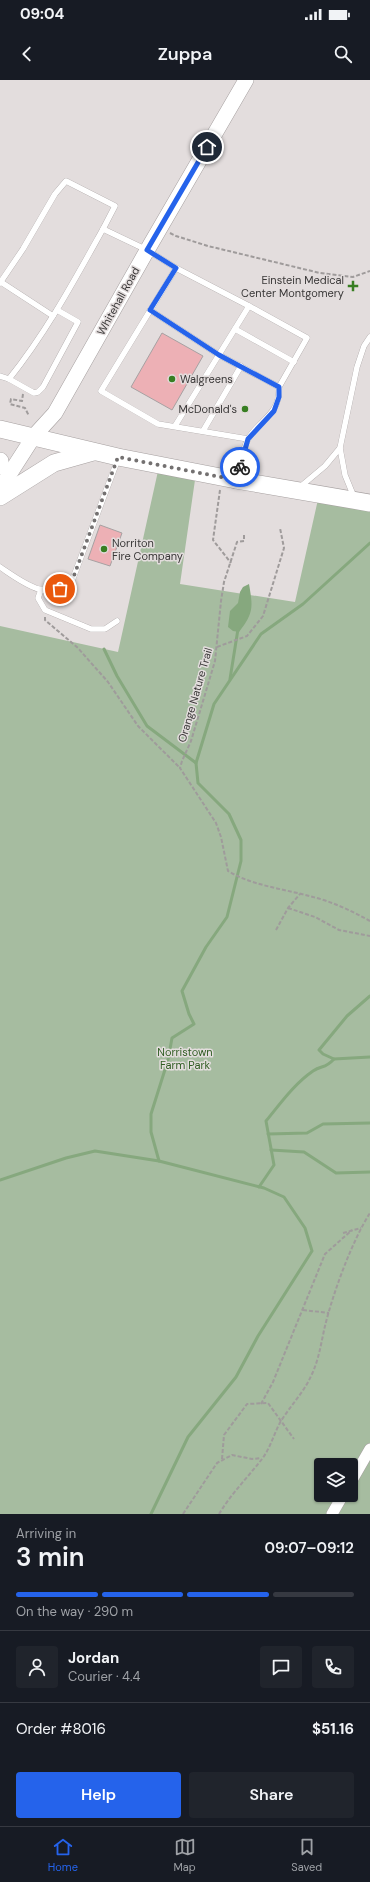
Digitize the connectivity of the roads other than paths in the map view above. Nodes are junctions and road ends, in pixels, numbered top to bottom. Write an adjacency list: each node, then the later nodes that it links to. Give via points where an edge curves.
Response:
1 (246, 80): 3 (main road, Whitehall Road)
2 (103, 229): 3 (lane); 5 (lane, via 115,206 66,181 55,194 23,249); 7 (lane)
3 (147, 250): 4 (lane); 21 (main road, Whitehall Road, via 55,413)
4 (176, 268): 6 (lane); 8 (lane)
5 (0, 282): 9 (lane)
6 (249, 306): 10 (lane); 13 (lane, via 308,338)
7 (56, 310): 9 (lane); 16 (lane, via 78,322 43,387 34,393)
8 (150, 310): 12 (lane); 18 (lane, via 101,391 158,424)
9 (53, 316): 16 (lane, via 30,354)
10 (235, 329): 12 (lane); 13 (lane)
11 (370, 336): 23 (lane, via 357,367)
12 (219, 355): 14 (lane); 18 (lane)
13 (294, 362): 17 (lane)
14 (241, 366): 17 (lane); 20 (lane)
15 (0, 376): 16 (lane)
16 (9, 379)
17 (279, 387): 22 (lane, via 279,397 274,411)
18 (175, 426): 20 (lane)
19 (0, 429): 21 (main road)
20 (203, 431): 22 (lane)
21 (34, 436): 24 (main road); 29 (main road, Whitehall Road)
22 (248, 439): 28 (lane)
23 (340, 448): 30 (lane, via 321,470); 32 (lane, via 346,475)
24 (94, 452): 25 (main road); 31 (main road, via 54,463)
25 (118, 457): 28 (main road); 34 (lane, via 72,581 60,589)
26 (0, 461): 27 (main road)
27 (0, 466)
28 (229, 479): 30 (main road)
29 (0, 489)
30 (295, 491): 32 (main road)
31 (0, 496)
32 (363, 502)
33 (0, 567): 34 (lane, via 27,585)
34 (41, 590): 35 (lane, via 38,598 45,610 91,629 105,630)
35 (117, 621)
36 (370, 1449): 37 (street)
37 (358, 1470)
38 (339, 1502): 39 (street)
39 (332, 1514)

